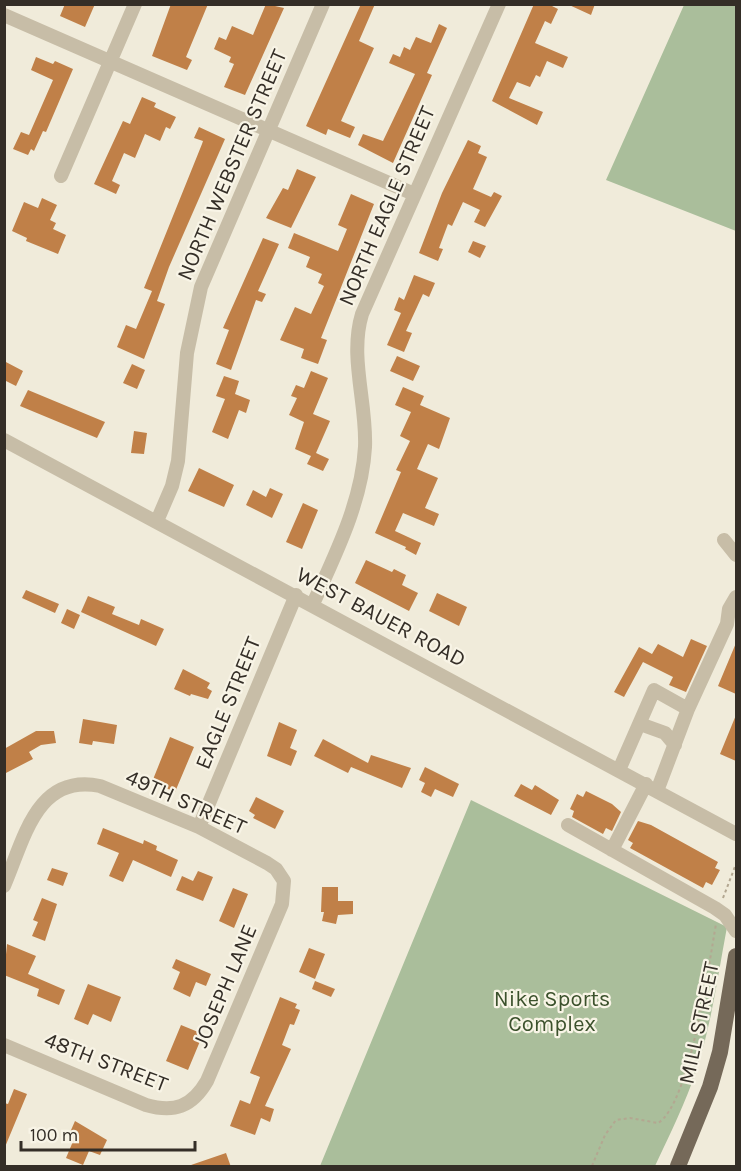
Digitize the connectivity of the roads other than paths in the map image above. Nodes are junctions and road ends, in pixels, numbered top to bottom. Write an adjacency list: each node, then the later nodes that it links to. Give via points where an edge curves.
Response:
1 (135, 4): 5 (street)
2 (324, 4): 6 (street, NORTH WEBSTER STREET)
3 (499, 4): 8 (street, NORTH EAGLE STREET)
4 (4, 15): 5 (street)
5 (110, 61): 6 (street); 7 (street)
6 (269, 130): 8 (street); 10 (street, NORTH WEBSTER STREET, via 201,287 187,353 178,461)
7 (61, 176)
8 (414, 194): 15 (street, NORTH EAGLE STREET, via 358,327 365,419 362,475 342,539)
9 (4, 440): 10 (street, WEST BAUER ROAD)
10 (157, 521): 13 (street, WEST BAUER ROAD)
11 (724, 540): 12 (street)
12 (736, 555)
13 (296, 595): 15 (street, WEST BAUER ROAD); 22 (street, EAGLE STREET)
14 (736, 597): 16 (street)
15 (313, 604): 19 (street, WEST BAUER ROAD)
16 (688, 709): 17 (street, via 654,690); 18 (street)
17 (640, 724): 18 (street, via 665,734); 19 (street)
18 (675, 745): 20 (street)
19 (619, 770): 20 (street, WEST BAUER ROAD)
20 (651, 787): 23 (street, WEST BAUER ROAD); 24 (street)
21 (568, 825): 24 (street)
22 (200, 828): 25 (street, 49TH STREET, via 276,868); 26 (street, 49TH STREET, via 100,786 85,783 61,788 37,810)
23 (736, 834)
24 (612, 850): 27 (street, via 725,915)
25 (284, 881): 30 (street, JOSEPH LANE, via 284,897 273,925 207,1081)
26 (4, 886)
27 (736, 931)
28 (736, 956): 31 (main road, MILL STREET, via 720,1052)
29 (4, 1045): 30 (street, 48TH STREET, via 158,1108 176,1109)
30 (192, 1102)
31 (678, 1167)

